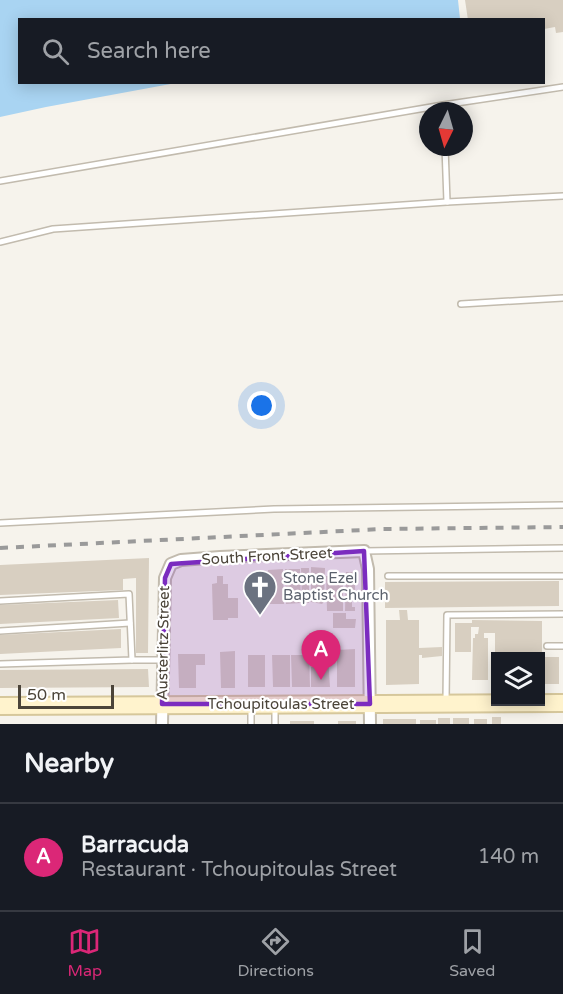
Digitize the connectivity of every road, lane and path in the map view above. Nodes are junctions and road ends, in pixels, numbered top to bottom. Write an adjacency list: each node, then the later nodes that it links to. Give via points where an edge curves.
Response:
1 (563, 87): 2 (lane)
2 (473, 103)
3 (419, 112): 5 (lane)
4 (445, 156): 7 (lane)
5 (0, 182)
6 (563, 196): 7 (lane)
7 (447, 202): 8 (lane, via 53,229)
8 (0, 242)
9 (563, 298): 10 (lane)
10 (461, 304)
11 (563, 505): 12 (lane, via 274,508)
12 (0, 523)
13 (563, 548): 14 (lane)
14 (364, 551): 15 (street, South Front Street, via 220,557); 28 (street, via 368,569)
15 (171, 564): 25 (street, Austerlitz Street, via 165,578)
16 (388, 576): 17 (lane)
17 (563, 576)
18 (0, 601): 20 (lane, via 129,594)
19 (563, 614): 29 (lane, via 447,615)
20 (130, 623): 21 (lane); 24 (lane)
21 (0, 630)
22 (547, 646): 23 (lane)
23 (563, 646)
24 (132, 660): 25 (lane); 26 (lane)
25 (163, 660): 30 (street, Austerlitz Street)
26 (0, 664)
27 (563, 703): 29 (street, Tchoupitoulas Street)
28 (370, 704): 29 (street, Tchoupitoulas Street); 32 (street, Tchoupitoulas Street); 37 (street)
29 (446, 704)
30 (162, 705): 31 (street, Tchoupitoulas Street); 33 (street, Tchoupitoulas Street); 34 (street, Austerlitz Street)
31 (251, 705): 32 (street, Tchoupitoulas Street); 35 (lane)
32 (275, 705): 36 (lane)
33 (0, 706)
34 (162, 724)
35 (251, 724)
36 (275, 724)
37 (370, 724)

